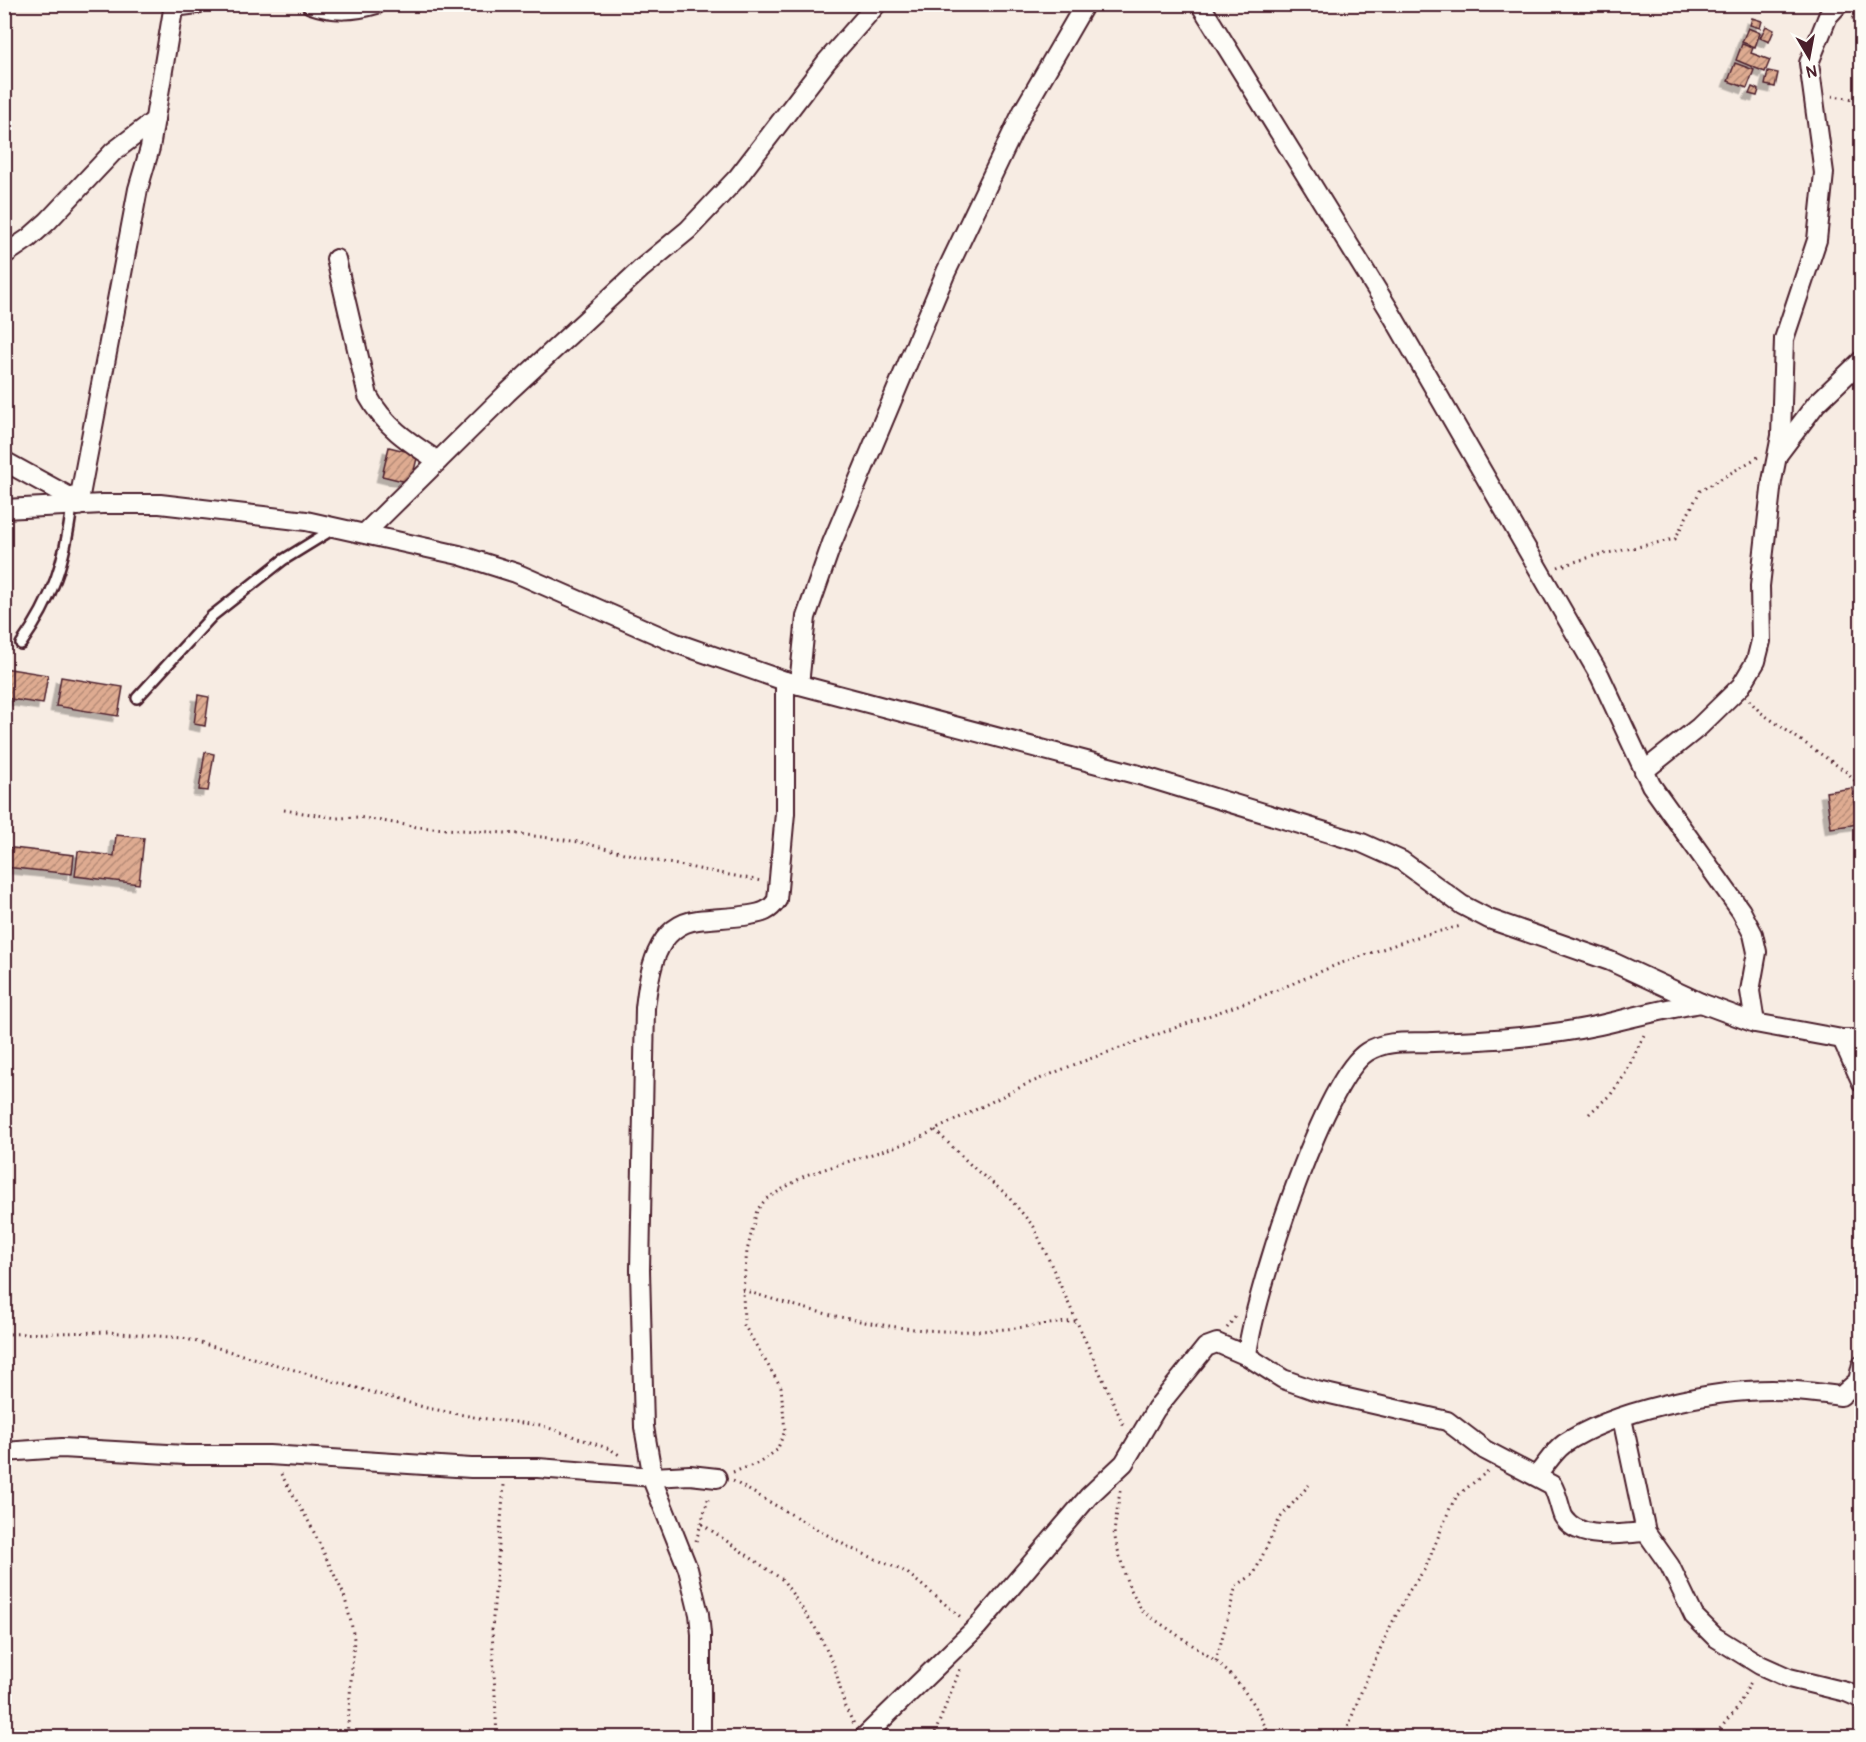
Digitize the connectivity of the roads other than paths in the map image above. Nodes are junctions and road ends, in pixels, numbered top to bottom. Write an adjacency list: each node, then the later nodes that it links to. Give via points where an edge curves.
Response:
1 (197, 4): 8 (street)
2 (310, 4): 3 (street, via 337,11)
3 (377, 4)
4 (877, 4): 15 (street, via 789,108 738,177 688,230 642,268)
5 (1085, 4): 21 (street, via 1023,111 946,272 832,543 806,617)
6 (1200, 4): 23 (street, via 1388,308 1604,684)
7 (1839, 4): 13 (street, via 1828,16 1809,63 1824,173 1817,240 1784,339 1783,415)
8 (174, 6): 9 (street)
9 (155, 120): 10 (street, via 113,152 48,221); 16 (street)
10 (4, 255)
11 (336, 259): 15 (street, via 368,396 393,431)
12 (1862, 360): 13 (street, via 1816,404)
13 (1778, 451): 23 (street, via 1760,586 1761,641 1756,661 1741,686 1699,727)
14 (4, 461): 16 (street)
15 (438, 461): 19 (street)
16 (76, 504): 17 (street); 18 (street, via 160,504); 20 (lane, via 50,598)
17 (4, 509)
18 (337, 527): 19 (street); 22 (lane, via 283,560 212,616)
19 (365, 533): 21 (street, via 516,573 676,643)
20 (21, 644)
21 (792, 683): 24 (street, via 1139,775 1362,843 1402,861 1462,905 1489,919 1610,961); 34 (street, via 777,900 765,912 696,920 676,928 661,943 649,971 645,1008 640,1347)
22 (137, 698)
23 (1644, 771): 25 (street, via 1753,934 1757,952 1750,991)
24 (1701, 1003): 25 (street); 29 (street, via 1540,1035 1506,1040 1401,1042 1366,1053 1350,1073 1312,1144 1273,1254 1249,1334)
25 (1755, 1023): 26 (street)
26 (1842, 1039): 27 (street); 28 (street)
27 (1862, 1039)
28 (1862, 1083)
29 (1247, 1356): 33 (street, via 1283,1379 1317,1391 1447,1421 1501,1458); 38 (street, via 1217,1343 1206,1347 1156,1409 1128,1457 1089,1496 972,1632)
30 (1862, 1364): 31 (street, via 1858,1381 1841,1396 1802,1390 1725,1393)
31 (1622, 1418): 33 (street, via 1594,1427 1563,1444); 36 (street)
32 (4, 1452): 34 (street, via 62,1448 269,1455)
33 (1537, 1475): 36 (street, via 1552,1485 1563,1515 1578,1529 1590,1533)
34 (647, 1476): 35 (street); 39 (street, via 688,1569 701,1634)
35 (717, 1478)
36 (1646, 1532): 37 (street, via 1670,1566 1694,1616 1715,1637 1788,1678)
37 (1862, 1699)
38 (865, 1736)
39 (701, 1737)

